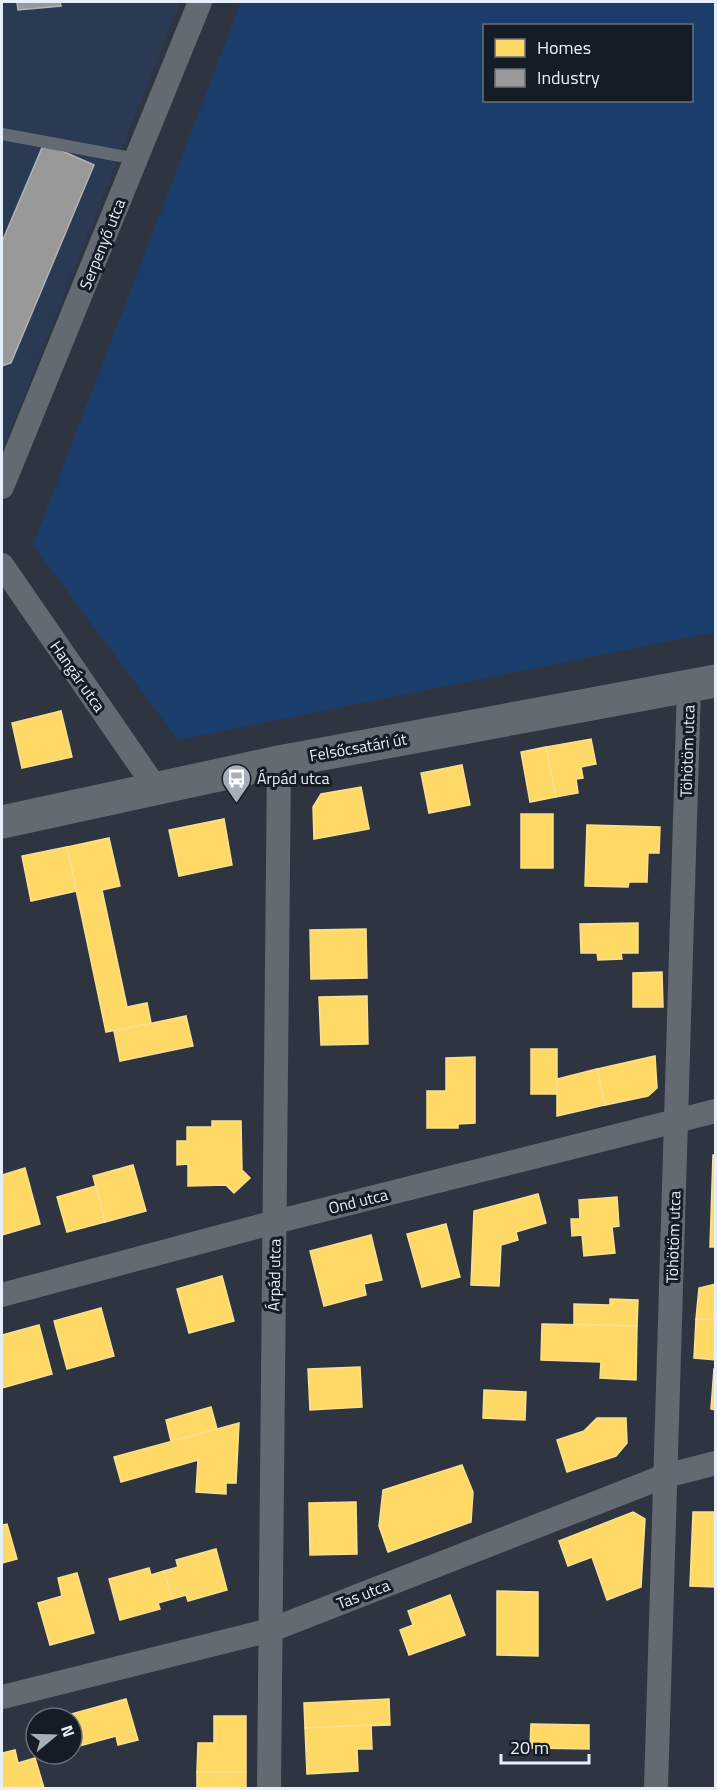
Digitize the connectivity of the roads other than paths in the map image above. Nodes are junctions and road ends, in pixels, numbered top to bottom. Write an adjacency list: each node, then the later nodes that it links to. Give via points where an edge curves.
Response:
1 (200, 2): 3 (street, Serpenyő utca)
2 (2, 134): 3 (lane)
3 (137, 159): 4 (street, Serpenyő utca)
4 (2, 487)
5 (2, 565): 8 (street, Hangár utca)
6 (702, 683): 7 (street, Felsőcsatári út); 11 (street, Töhötöm utca)
7 (279, 762): 8 (street, Felsőcsatári út); 12 (street, Árpád utca)
8 (155, 787): 9 (street, Felsőcsatári út)
9 (2, 822)
10 (716, 1111): 11 (street, Ond utca)
11 (676, 1120): 12 (street, Ond utca); 15 (street, Töhötöm utca)
12 (275, 1222): 13 (street, Ond utca); 16 (street, Árpád utca)
13 (2, 1295)
14 (716, 1463): 15 (street, Tas utca)
15 (665, 1476): 16 (street, Tas utca); 19 (street, Töhötöm utca)
16 (271, 1630): 17 (street, Tas utca); 18 (street, Árpád utca)
17 (2, 1697)
18 (269, 1788)
19 (656, 1788)

